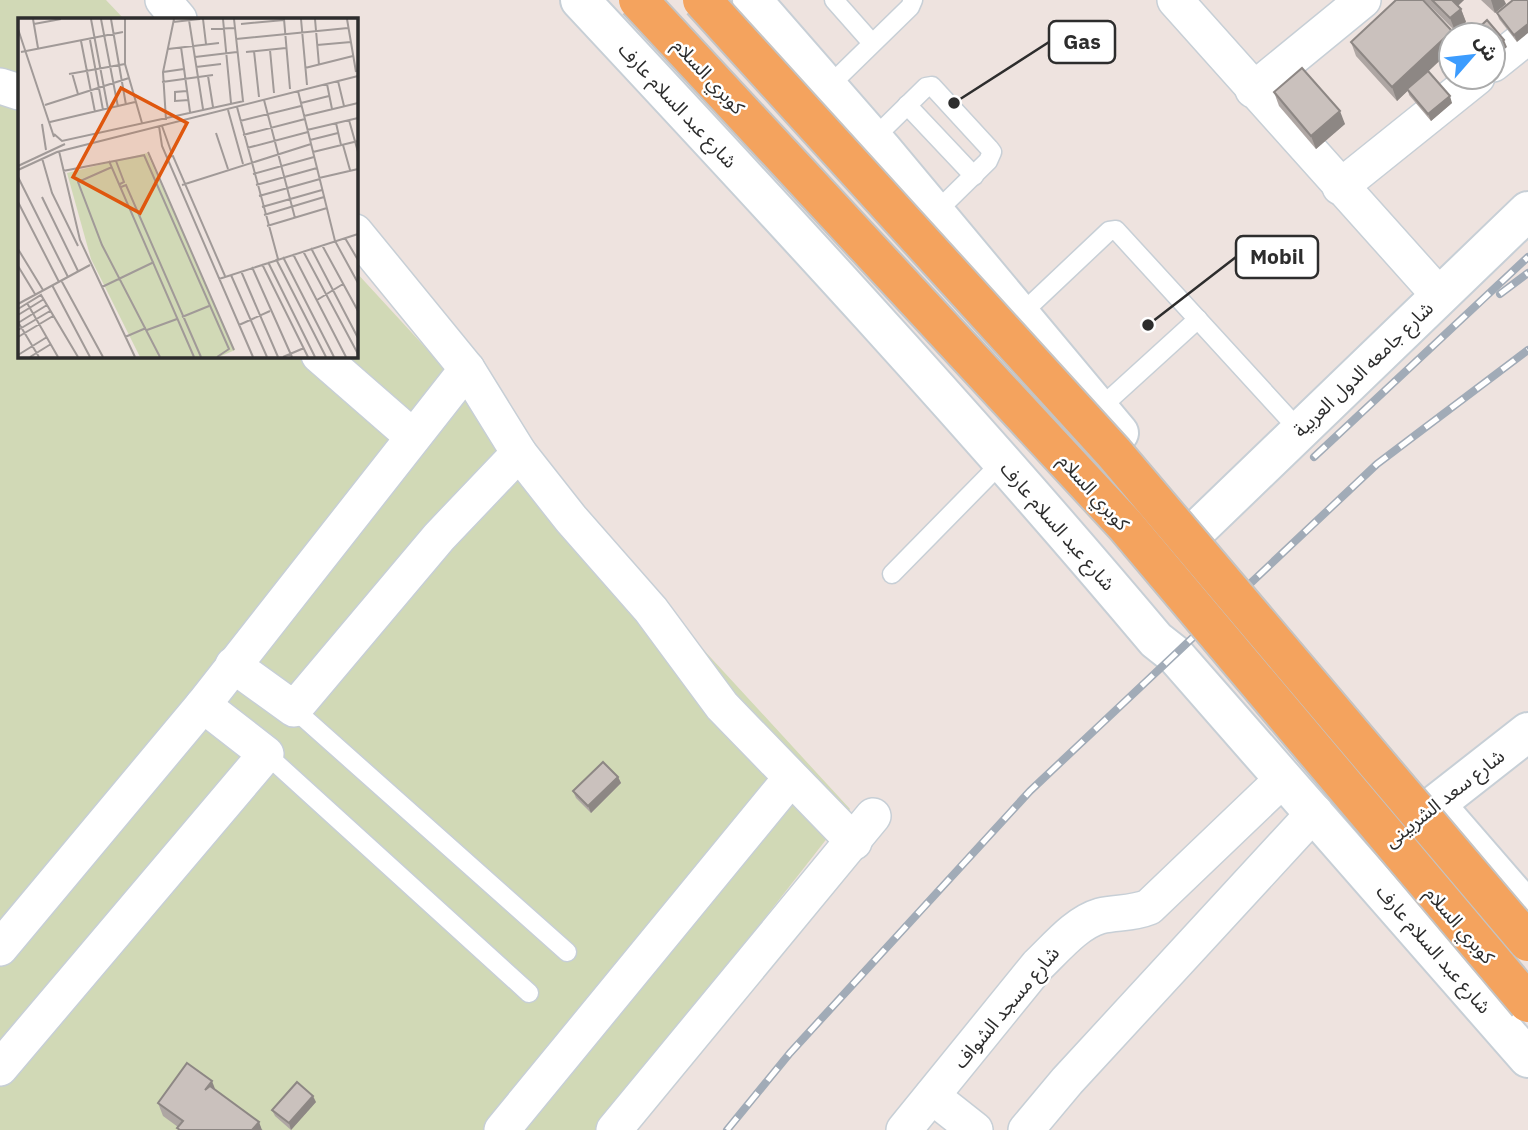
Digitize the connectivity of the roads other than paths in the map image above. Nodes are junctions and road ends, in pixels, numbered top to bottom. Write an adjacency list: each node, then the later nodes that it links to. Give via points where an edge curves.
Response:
1 (163, 0): 10 (street)
2 (580, 0): 26 (main road, شارع عبد السلام عارف)
3 (638, 0): 56 (main road, كوبري السلام, bridge, via 1125,525)
4 (702, 0): 52 (main road, كوبري السلام, bridge, via 1114,453)
5 (834, 0): 12 (lane)
6 (913, 0): 12 (lane)
7 (1175, 0): 16 (street)
8 (1363, 0): 16 (street)
9 (765, 5): 15 (main road)
10 (178, 18)
11 (1528, 36): 13 (street)
12 (873, 43): 15 (lane)
13 (1507, 53)
14 (0, 86): 18 (street)
15 (828, 87): 20 (main road)
16 (1252, 90): 22 (street)
17 (1460, 91): 22 (street)
18 (18, 92)
19 (907, 105): 20 (lane); 21 (lane); 21 (lane, via 926,87 937,88 992,152)
20 (877, 144): 24 (main road); 26 (main road)
21 (974, 176): 24 (lane)
22 (1340, 187): 27 (street)
23 (1528, 211): 27 (main road, شارع جامعه الدول العربية)
24 (935, 213): 28 (main road)
25 (357, 234): 31 (street)
26 (802, 238): 37 (main road, شارع عبد السلام عارف)
27 (1439, 295): 33 (main road, شارع جامعه الدول العربية)
28 (1020, 315): 29 (lane, via 1109,230 1116,230); 32 (main road)
29 (1198, 319): 32 (lane); 33 (lane)
30 (321, 357): 34 (street)
31 (467, 369): 34 (street); 35 (street)
32 (1099, 409): 36 (main road)
33 (1300, 430): 39 (main road, شارع جامعه الدول العربية)
34 (413, 438): 41 (street)
35 (519, 453): 43 (street, via 439,537); 46 (street, via 651,610 722,706)
36 (1136, 453): 38 (main road); 39 (main road)
37 (1002, 461): 38 (main road, شارع عبد السلام عارف); 40 (lane)
38 (1060, 526): 47 (main road, شارع عبد السلام عارف, via 1156,640 1175,655)
39 (1199, 528): 48 (main road)
40 (892, 574)
41 (233, 665): 42 (street); 43 (street)
42 (204, 705): 45 (street); 53 (street)
43 (294, 709): 54 (lane)
44 (1528, 732): 48 (main road, شارع سعد الشربينى)
45 (266, 754): 55 (lane); 58 (street)
46 (791, 778): 60 (street); 61 (street, via 863,829)
47 (1284, 778): 49 (main road, شارع عبد السلام عارف); 59 (street, شارع مسجد الشواف, via 1149,906 1134,914 1090,919 1062,941)
48 (1434, 804): 50 (main road, شارع سعد الشربينى); 51 (main road)
49 (1315, 813): 50 (main road, شارع عبد السلام عارف); 64 (street)
50 (1361, 865): 57 (main road, شارع عبد السلام عارف)
51 (1528, 911)
52 (1528, 942)
53 (0, 948)
54 (567, 952)
55 (529, 993)
56 (1528, 1003)
57 (1528, 1058)
58 (0, 1068)
59 (932, 1096): 62 (street, شارع مسجد الشواف); 63 (street)
60 (502, 1130)
61 (614, 1130)
62 (904, 1130)
63 (975, 1130)
64 (1026, 1130)

